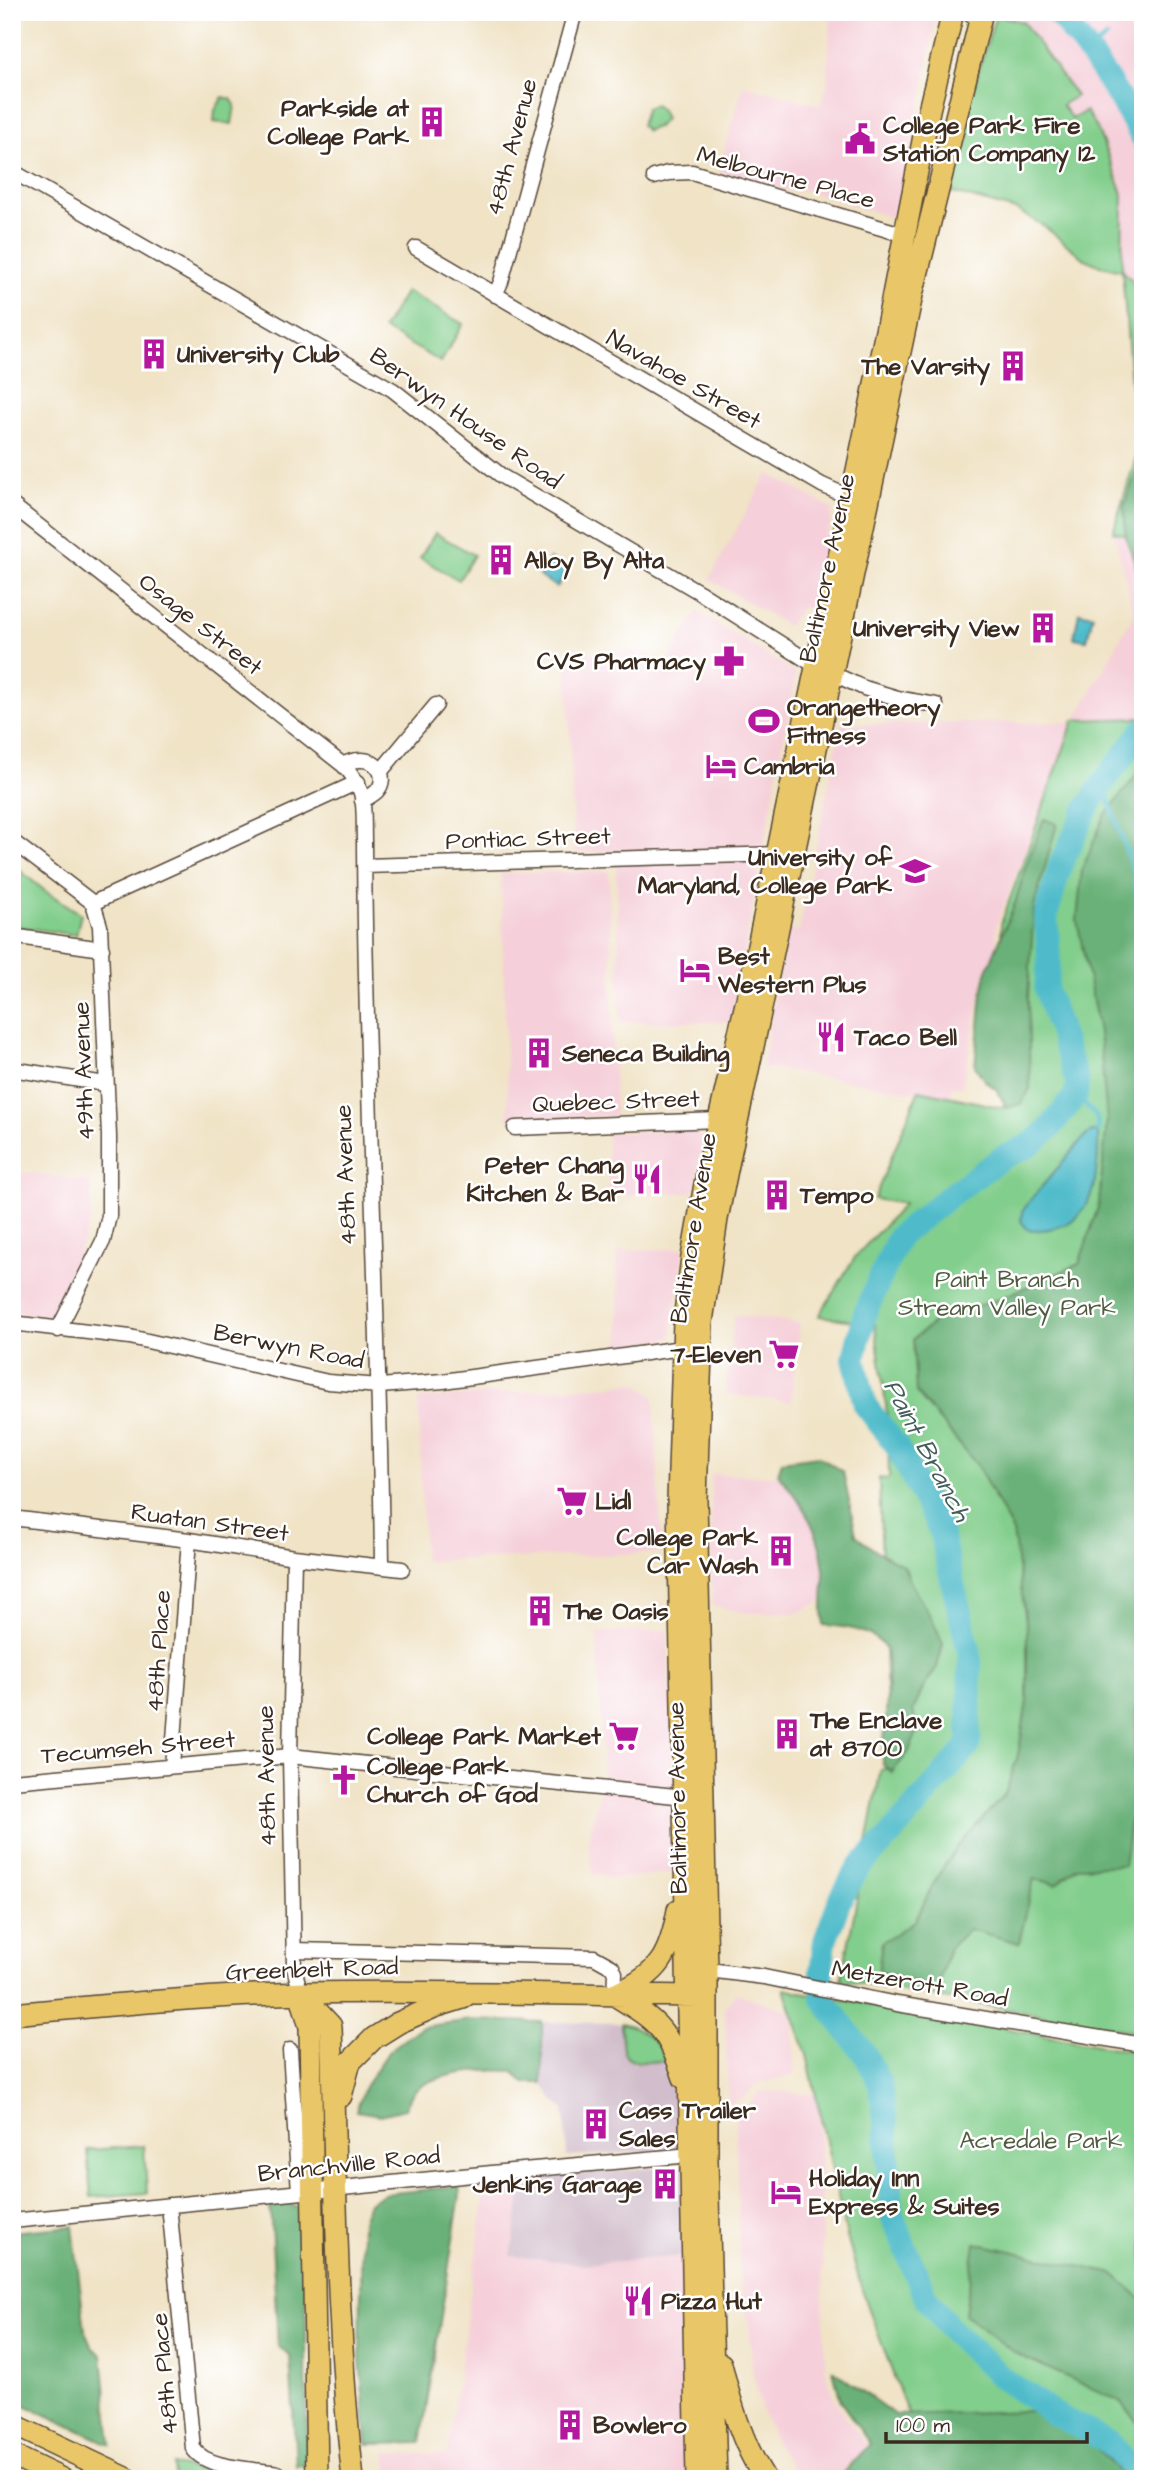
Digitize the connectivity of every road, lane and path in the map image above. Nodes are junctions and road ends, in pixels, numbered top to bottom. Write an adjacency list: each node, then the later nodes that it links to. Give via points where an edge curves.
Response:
1 (575, 12): 8 (street, 48th Avenue)
2 (953, 12): 6 (main road, Baltimore Avenue)
3 (976, 14): 11 (main road, Baltimore Avenue)
4 (12, 171): 11 (street, Berwyn House Road, via 393,390 503,477)
5 (654, 177): 6 (street, Melbourne Place, via 692,172)
6 (905, 235): 9 (main road, Baltimore Avenue)
7 (416, 248): 8 (street, Navahoe Street)
8 (495, 295): 9 (street, Navahoe Street)
9 (851, 498): 11 (main road, Baltimore Avenue)
10 (12, 505): 14 (street, Osage Street)
11 (824, 670): 13 (street, Berwyn House Road, via 864,688); 19 (main road, Baltimore Avenue); 43 (main road, Baltimore Avenue, via 719,1206 702,1322 696,1499)
12 (436, 705): 15 (street)
13 (936, 705)
14 (343, 765): 15 (street, via 362,760); 16 (street, Osage Street)
15 (381, 771): 17 (street, via 376,792)
16 (358, 782): 17 (street, 48th Avenue); 21 (street)
17 (362, 801): 20 (street, 48th Avenue)
18 (12, 841): 21 (street)
19 (777, 854): 20 (street, Pontiac Street); 26 (main road, Baltimore Avenue)
20 (364, 866): 31 (street, 48th Avenue)
21 (93, 903): 23 (street, 49th Avenue)
22 (12, 936): 23 (street)
23 (102, 949): 25 (street, 49th Avenue)
24 (12, 1069): 25 (street)
25 (105, 1084): 29 (street, 49th Avenue, via 107,1226)
26 (718, 1121): 27 (street, Quebec Street); 30 (main road, Baltimore Avenue, via 692,1256)
27 (515, 1128)
28 (12, 1323): 29 (street, Berwyn Road)
29 (58, 1330): 31 (street, Berwyn Road, via 130,1337 328,1381)
30 (682, 1348): 31 (street, Berwyn Road); 40 (main road, Baltimore Avenue, via 678,1480)
31 (380, 1386): 35 (street, 48th Avenue)
32 (12, 1518): 33 (street, Ruatan Street)
33 (189, 1540): 34 (street, Ruatan Street); 38 (street, 48th Place)
34 (294, 1557): 35 (street, Ruatan Street); 37 (street, 48th Avenue)
35 (382, 1567): 36 (street, Ruatan Street)
36 (402, 1569)
37 (290, 1756): 38 (street, Tecumseh Street); 40 (street, Tecumseh Street); 42 (street, 48th Avenue)
38 (172, 1766): 39 (street, Tecumseh Street)
39 (12, 1782)
40 (685, 1797): 41 (main road, Baltimore Avenue)
41 (686, 1863): 43 (main road, Baltimore Avenue); 46 (main road, via 666,1955 637,1984)
42 (294, 1950): 45 (street, 48th Avenue); 46 (street, Greenbelt Road, via 594,1957 612,1967)
43 (698, 1969): 47 (main road, Baltimore Avenue); 49 (street, Metzerott Road)
44 (480, 1993): 45 (main road, Greenbelt Road); 46 (main road, Greenbelt Road); 52 (main road, via 398,2022 374,2038 350,2062)
45 (301, 1994): 48 (main road, Greenbelt Road); 52 (main road, via 331,2026); 54 (main road, 48th Avenue, via 310,2027)
46 (614, 1995): 47 (main road, Greenbelt Road); 51 (main road, via 654,2021 665,2034)
47 (698, 1996): 51 (main road, Baltimore Avenue); 57 (main road, Baltimore Avenue)
48 (12, 2014)
49 (1143, 2045)
50 (290, 2050): 54 (street)
51 (690, 2096): 53 (main road, Baltimore Avenue)
52 (334, 2118): 54 (main road)
53 (691, 2155): 54 (street, Branchville Road); 65 (main road, Baltimore Avenue)
54 (316, 2190): 55 (street, Branchville Road); 63 (main road); 64 (main road, via 340,2318)
55 (169, 2205): 56 (street, Branchville Road); 60 (street, 48th Place, via 193,2448 208,2462)
56 (12, 2221)
57 (711, 2328): 66 (main road, Baltimore Avenue); 67 (main road, via 732,2410)
58 (12, 2424): 62 (main road)
59 (12, 2455): 61 (main road)
60 (278, 2473)
61 (62, 2479)
62 (128, 2479)
63 (317, 2479)
64 (353, 2479)
65 (697, 2479)
66 (716, 2479)
67 (765, 2479)

